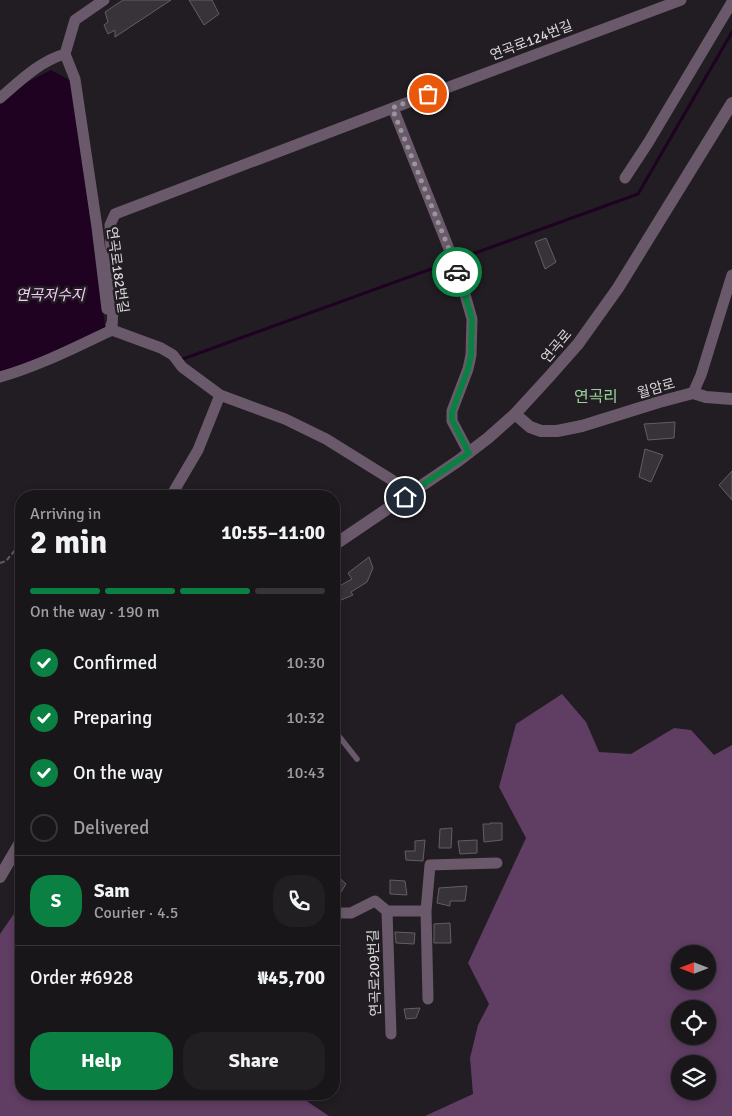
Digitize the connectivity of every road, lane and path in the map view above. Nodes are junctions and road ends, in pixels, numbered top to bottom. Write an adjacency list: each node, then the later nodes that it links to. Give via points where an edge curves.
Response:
1 (104, 0): 4 (street, via 75,20)
2 (680, 0): 7 (street, 연곡로124번길)
3 (732, 2): 8 (street)
4 (65, 54): 5 (street, via 53,57); 10 (street, 연곡로182번길, via 75,79)
5 (0, 98)
6 (732, 103): 15 (street, 연곡로, via 618,288 578,344)
7 (392, 108): 10 (street, 연곡로124번길, via 115,214 110,225); 16 (street, via 449,249 472,319 468,369 452,412 452,420)
8 (625, 178)
9 (732, 275): 12 (street, 월암로)
10 (112, 330): 11 (street); 13 (street, 연곡로182번길, via 173,355 182,367)
11 (0, 377)
12 (693, 393): 14 (street, 월암로); 15 (street, 월암로, via 556,431 530,427)
13 (220, 395): 17 (street, via 198,450); 18 (street, 연곡로182번길, via 326,439 392,480)
14 (732, 399)
15 (515, 414): 16 (street, 연곡로)
16 (469, 453): 18 (street, 연곡로)
17 (175, 490)
18 (405, 497): 19 (street, 연곡로)
19 (340, 541)
20 (15, 550): 21 (path)
21 (0, 563)
22 (340, 738): 23 (lane)
23 (357, 759)
24 (15, 852): 26 (street)
25 (498, 863): 28 (street, via 430,866)
26 (0, 878)
27 (387, 911): 28 (street, 연곡로209번길); 29 (street, 연곡로209번길, via 375,901 351,914); 31 (street, 연곡로209번길)
28 (426, 911): 30 (street)
29 (340, 913)
30 (428, 999)
31 (391, 1034)

